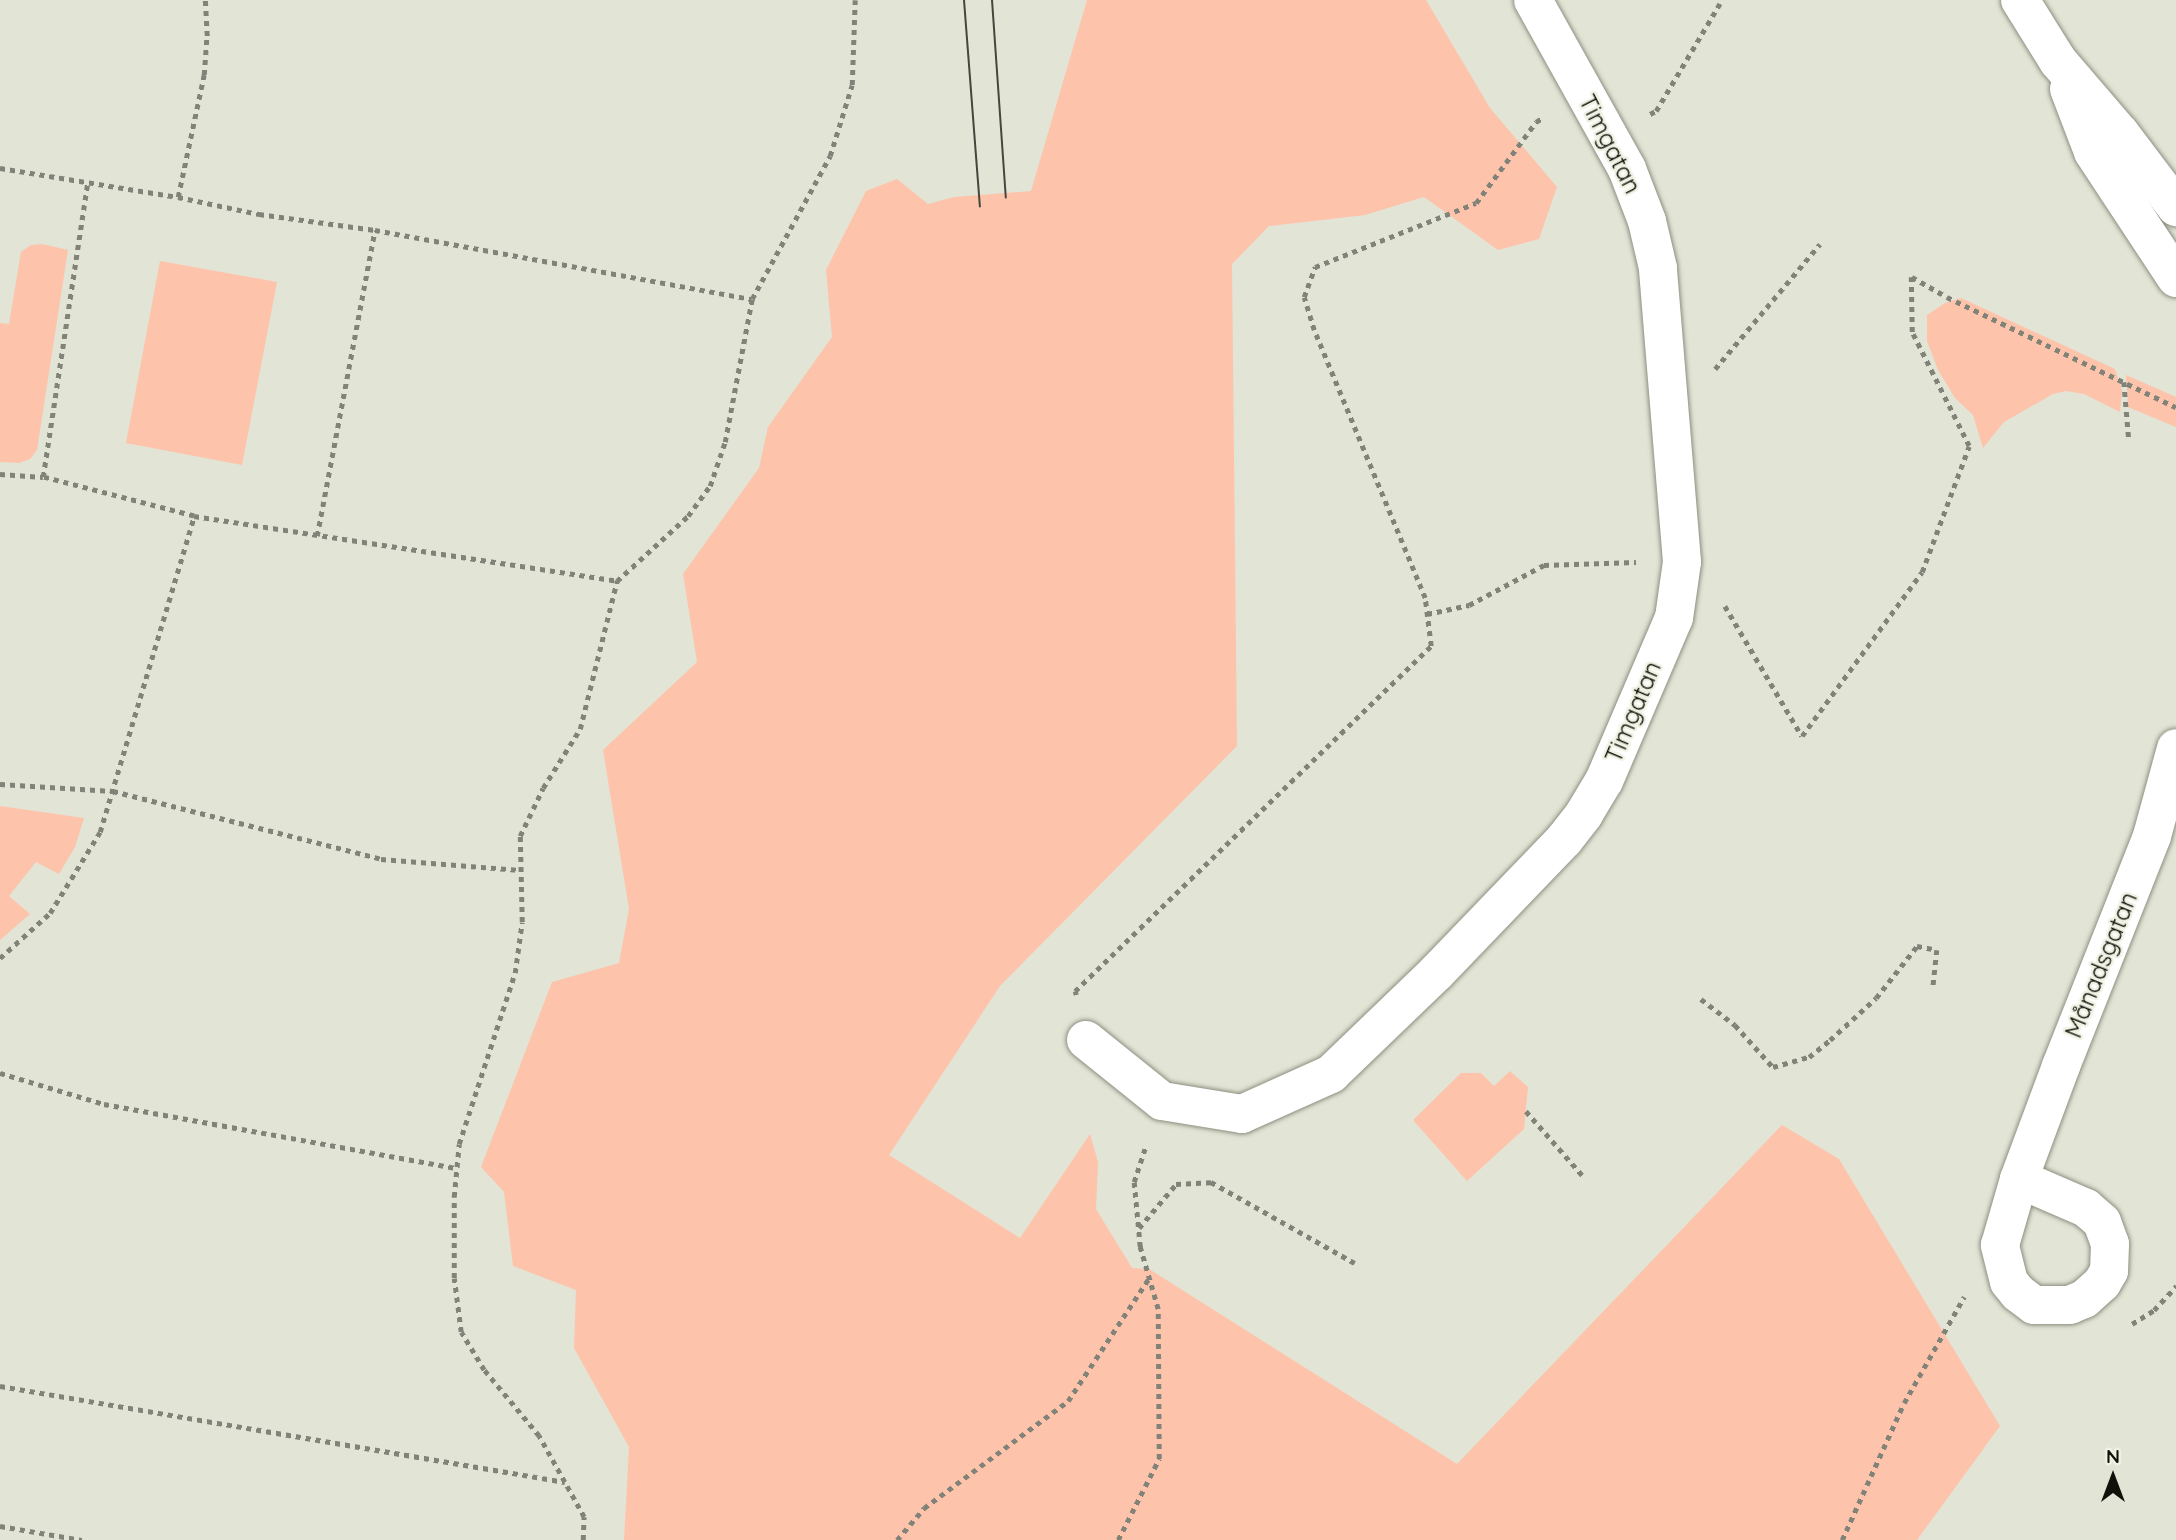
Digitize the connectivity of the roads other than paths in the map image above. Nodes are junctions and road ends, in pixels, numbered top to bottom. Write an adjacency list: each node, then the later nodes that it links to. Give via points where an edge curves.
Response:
1 (1533, 0): 7 (street, Timgatan, via 1627,169 1658,268 1682,562 1674,618 1604,781 1564,840 1436,974 1331,1074 1242,1114 1162,1101)
2 (2020, 0): 3 (street)
3 (2058, 61): 4 (street); 5 (street, via 2093,152)
4 (2176, 207)
5 (2176, 278)
6 (2176, 748): 8 (street, Månadsgatan, via 2152,836)
7 (1086, 1040)
8 (2019, 1179): 8 (street, Månadsgatan, via 2000,1245 2009,1282 2034,1305 2070,1305 2084,1299 2109,1271 2108,1234 2095,1214)

